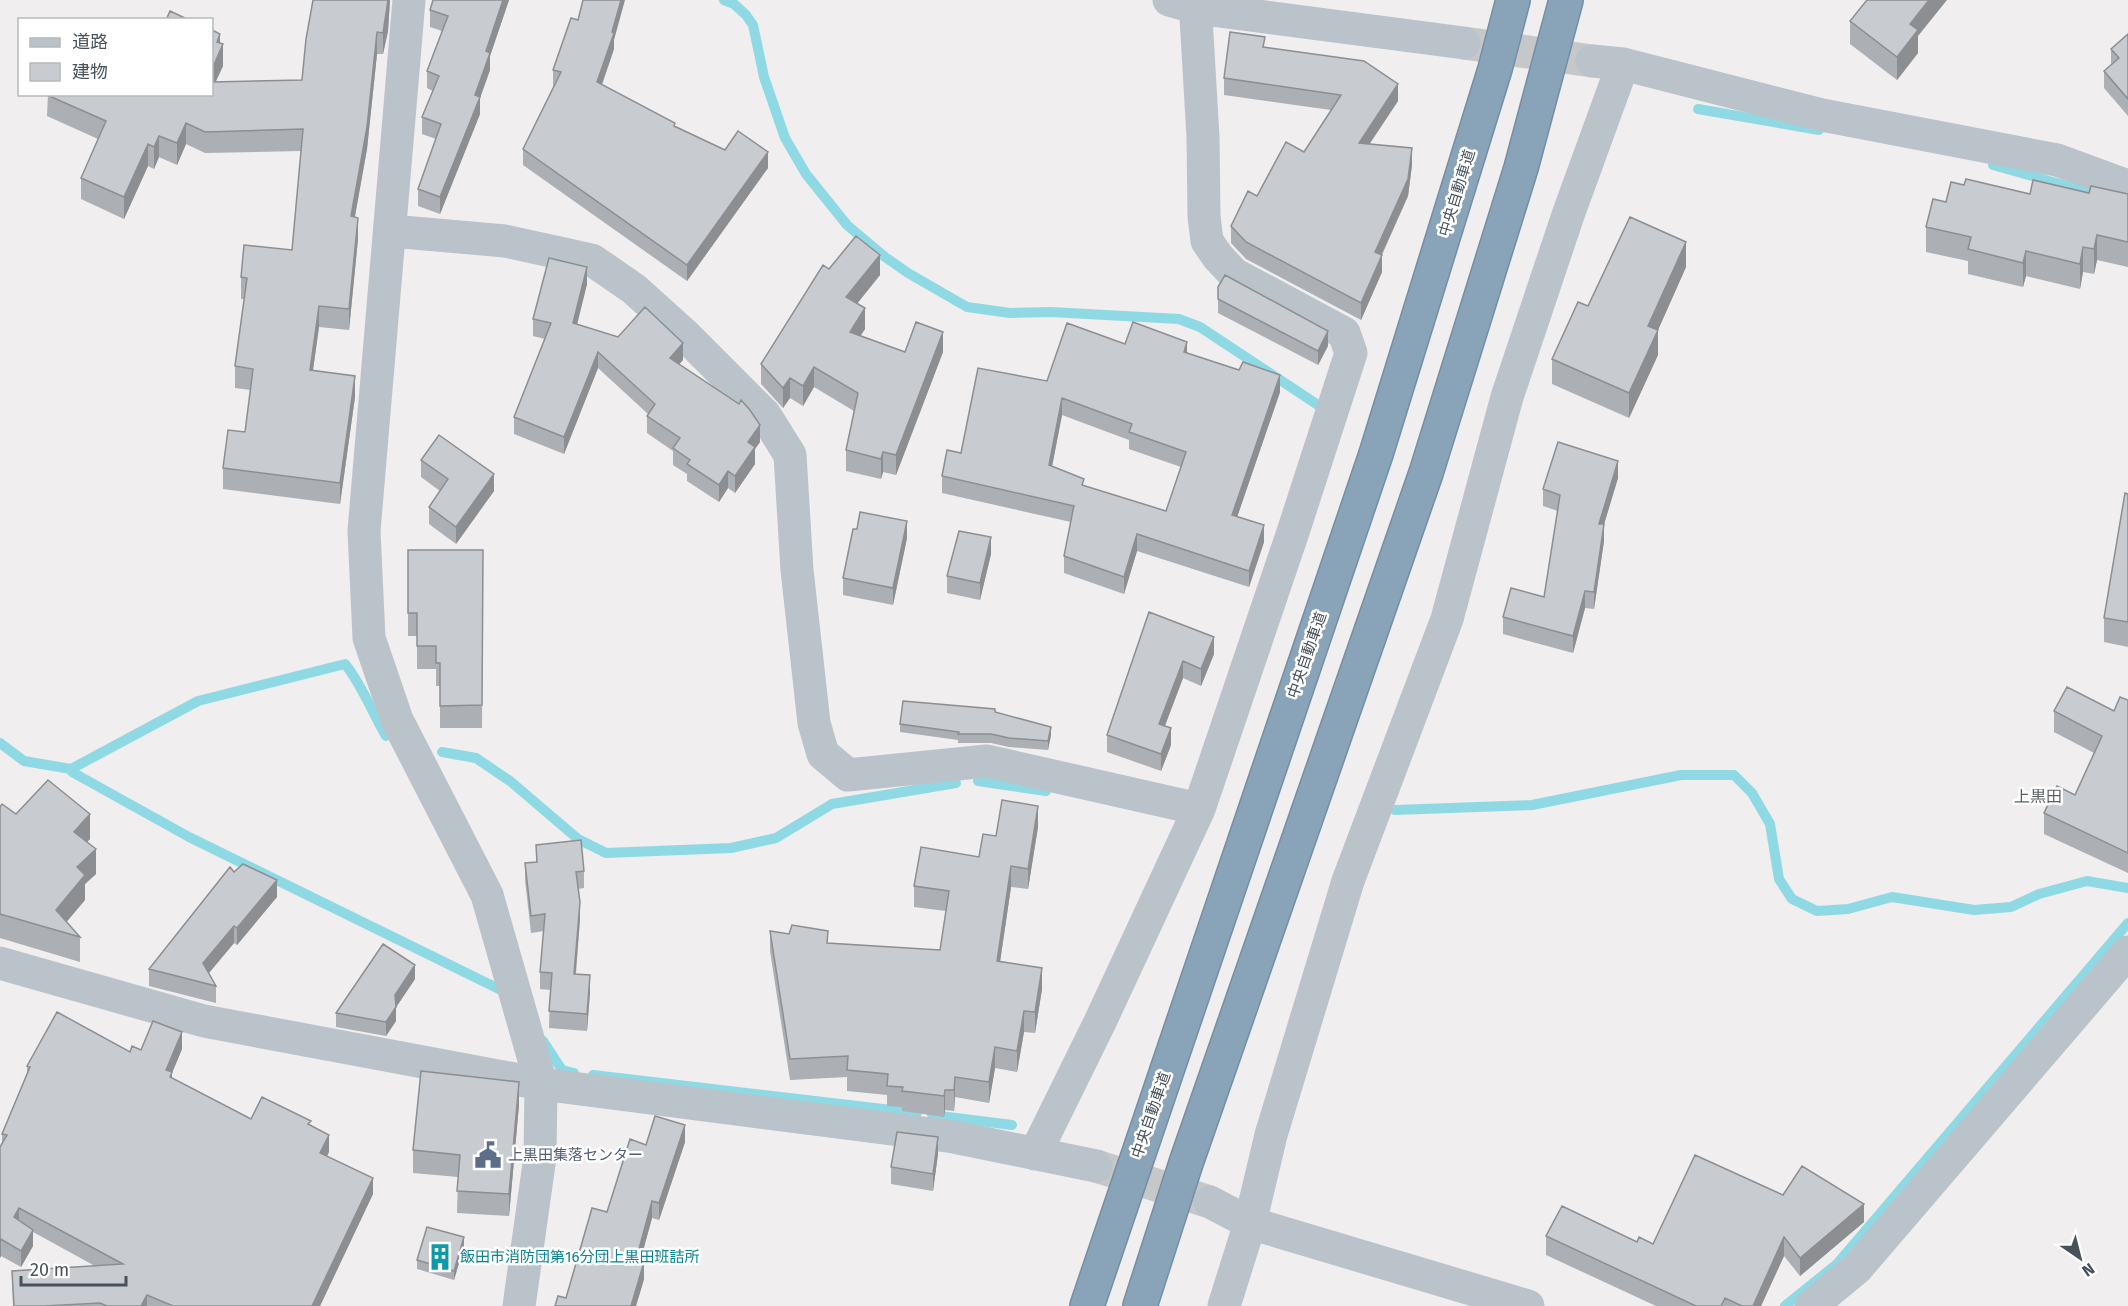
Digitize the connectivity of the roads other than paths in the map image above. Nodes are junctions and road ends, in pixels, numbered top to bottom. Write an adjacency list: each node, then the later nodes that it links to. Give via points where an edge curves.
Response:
1 (409, 0): 7 (street)
2 (1513, 0): 17 (highway, 中央自動車道, via 1492,80 1376,454)
3 (1566, 0): 18 (highway, via 1521,168 1426,473)
4 (1187, 3): 5 (street); 8 (street, via 1203,137 1207,241 1234,274 1344,333 1351,353)
5 (1464, 43)
6 (2128, 186): 15 (street, via 2057,159 1822,115 1607,63 1568,214 1507,397 1447,619 1348,881 1271,1135)
7 (390, 231): 8 (street, via 505,241 592,260 634,289 684,333 765,415 790,455 796,570 814,723 823,754 848,775 987,761); 11 (street, via 364,531 369,638 397,720 487,895)
8 (1199, 809): 12 (street)
9 (2128, 952): 21 (street, via 1857,1268)
10 (0, 963): 11 (street, via 204,1021)
11 (541, 1084): 12 (street, via 954,1137); 16 (street, via 540,1157)
12 (1035, 1154): 13 (street)
13 (1096, 1167)
14 (1210, 1203): 15 (street)
15 (1250, 1222): 19 (street); 20 (street)
16 (519, 1306)
17 (1087, 1306)
18 (1140, 1306)
19 (1224, 1306)
20 (1528, 1306)
21 (1811, 1306)

